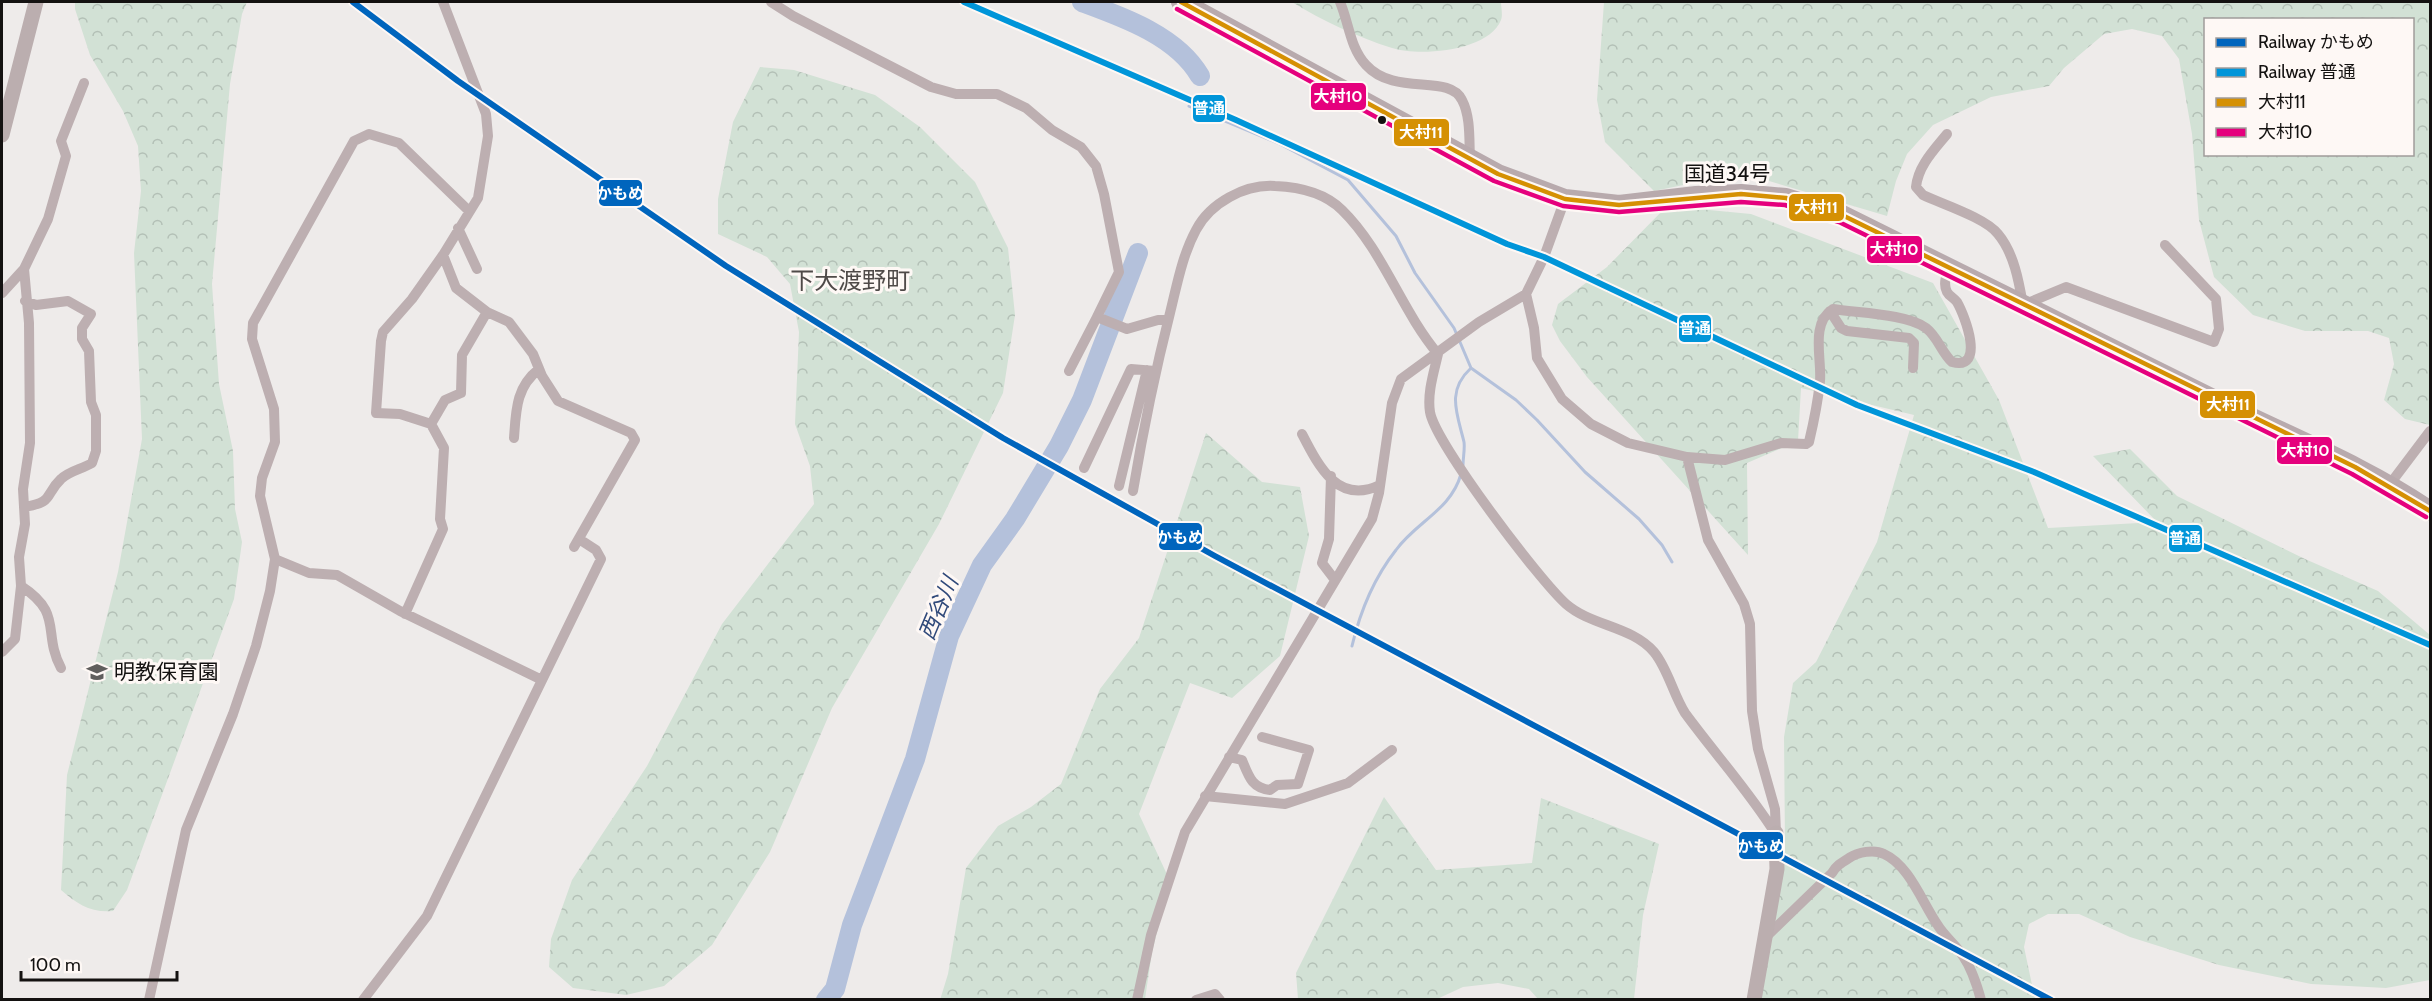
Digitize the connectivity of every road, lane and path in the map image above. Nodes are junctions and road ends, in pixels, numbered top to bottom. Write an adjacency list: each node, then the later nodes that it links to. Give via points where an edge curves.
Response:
1 (36, 2): 8 (street)
2 (443, 2): 11 (street, via 486,114 488,136 478,198)
3 (771, 2): 24 (street, via 932,87 956,94 998,94 1026,108 1081,147 1095,166 1104,194 1119,272)
4 (1181, 2): 9 (highway, 国道34号)
5 (1340, 2): 9 (street, via 1357,54 1368,68 1386,80 1406,85 1454,89 1462,98)
6 (84, 83): 17 (street, via 61,141 66,156 48,219)
7 (1947, 134): 21 (street, via 1923,165 1916,187 1923,195 1998,234 2017,274)
8 (2, 135)
9 (1470, 159): 10 (highway, 国道34号)
10 (1565, 199): 15 (highway, 国道34号, via 1620,205 1718,195 1786,198 1842,215); 19 (street)
11 (468, 210): 12 (street); 44 (street, via 399,143 369,134 354,141 254,323 252,339 274,409 275,442 260,496)
12 (458, 228): 14 (street); 16 (street)
13 (2164, 245): 21 (street, via 2216,299 2219,321 2214,342 2066,287)
14 (443, 255): 23 (street, via 456,288); 31 (street, via 383,332 381,341 376,413 400,414)
15 (1949, 268): 21 (highway, 国道34号); 22 (street, via 1947,292 1965,322 1972,348 1971,356 1958,364 1952,362 1925,327 1909,320)
16 (477, 269)
17 (24, 270): 18 (street); 20 (street)
18 (2, 293)
19 (1526, 294): 26 (street, via 1479,322); 35 (street, via 1537,358 1562,399 1591,424 1628,443)
20 (25, 301): 42 (street, via 29,323 30,443); 42 (street, via 68,301 91,314 82,328 82,339 89,351 91,402 97,431 92,463 60,480 48,499)
21 (2023, 305): 39 (highway, 国道34号)
22 (1830, 311): 27 (street, via 1847,331 1909,338 1914,343); 35 (street, via 1817,342 1820,377 1809,442 1781,442 1725,460)
23 (488, 312): 28 (street, via 509,322 533,354); 31 (street, via 462,355 461,393 445,400)
24 (1099, 317): 25 (street, via 1127,329); 29 (street)
25 (1168, 321): 26 (street, via 1196,228 1216,206 1264,185 1292,186 1319,194 1341,209 1363,236); 30 (street)
26 (1438, 354): 38 (street, via 1401,380 1392,403); 57 (street, via 1430,386 1430,412 1440,436 1474,488 1567,605 1637,639 1654,652 1684,711 1749,792)
27 (1913, 368)
28 (539, 369): 34 (street, via 519,392); 52 (street, via 558,401 631,433 635,440 577,543 596,550 601,559)
29 (1069, 371)
30 (1151, 371): 36 (street, via 1131,369); 40 (street); 41 (street)
31 (431, 424): 47 (street, via 444,448 440,519 443,529)
32 (2430, 431): 39 (street)
33 (1302, 434): 37 (street)
34 (514, 438)
35 (1687, 457): 57 (street, via 1708,540 1744,604 1750,624 1752,711 1775,809)
36 (1084, 468)
37 (1330, 476): 38 (street, via 1346,490 1356,492); 45 (street, via 1329,539 1322,563)
38 (1380, 484): 45 (street, via 1372,519)
39 (2390, 484): 43 (highway, 国道34号)
40 (1119, 486)
41 (1133, 491)
42 (24, 507): 46 (street, via 19,557)
43 (2430, 511)
44 (275, 560): 47 (street, via 309,573 337,575); 59 (street, via 256,646 186,830)
45 (1335, 580): 55 (street)
46 (21, 586): 48 (street); 51 (street, via 46,607 55,657)
47 (405, 614): 52 (street)
48 (15, 639): 49 (street); 50 (street, via 12,650)
49 (2, 652)
50 (2, 658)
51 (61, 668)
52 (542, 680): 60 (street, via 427,916)
53 (1262, 736): 55 (street, via 1310,750 1298,784 1259,789 1250,780 1242,760)
54 (1392, 750): 56 (street, via 1348,783 1285,804)
55 (1229, 757): 56 (street)
56 (1205, 796): 61 (street, via 1185,832 1151,935)
57 (1776, 833): 58 (street, via 1777,868)
58 (1767, 936): 64 (street); 65 (street, via 1835,867 1852,856 1883,853 1902,869 1938,926 1963,956)
59 (149, 999)
60 (363, 999)
61 (1137, 999)
62 (1196, 999): 63 (street, via 1215,994)
63 (1220, 999)
64 (1754, 999)
65 (1981, 999)

